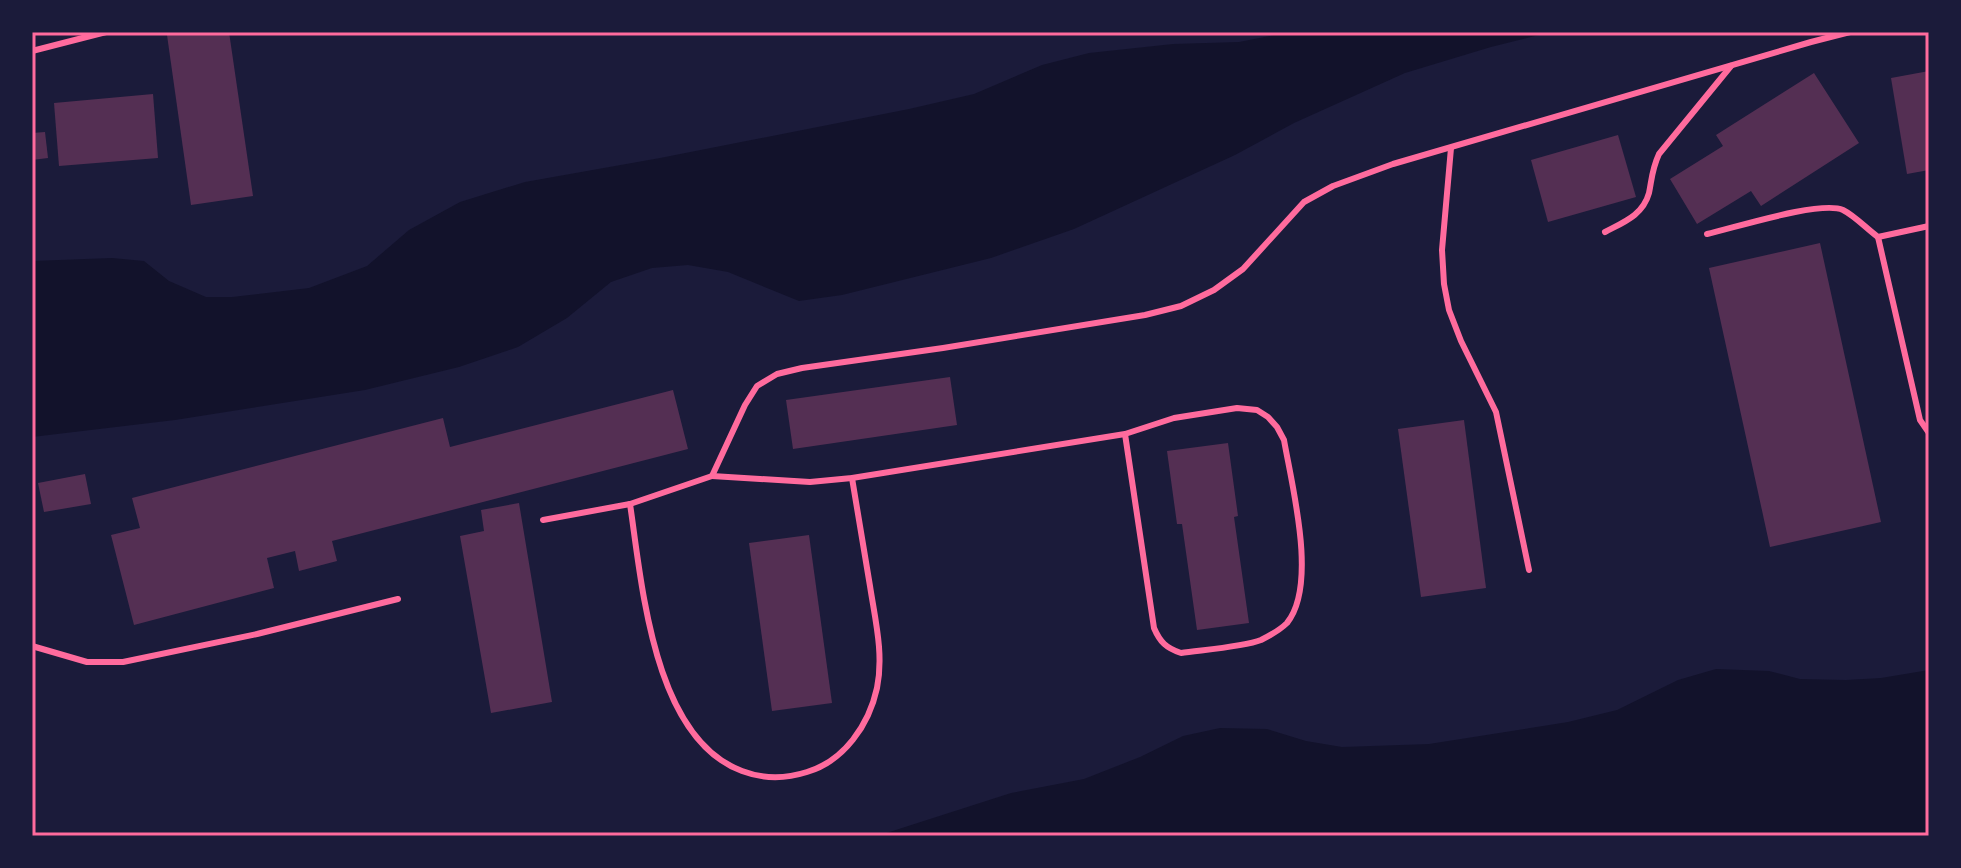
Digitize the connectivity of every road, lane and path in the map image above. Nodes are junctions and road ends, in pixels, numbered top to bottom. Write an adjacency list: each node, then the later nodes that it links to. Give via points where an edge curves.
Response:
1 (106, 32): 3 (lane)
2 (1850, 32): 4 (lane)
3 (32, 51)
4 (1731, 66): 5 (lane); 7 (lane, via 1659,154 1641,210)
5 (1451, 148): 12 (lane, via 1333,186 1304,202 1243,269 1181,306 777,374 757,386); 16 (lane, via 1444,284 1461,341 1496,412)
6 (1929, 226): 9 (lane)
7 (1605, 232)
8 (1707, 234): 9 (lane, via 1827,207 1842,210)
9 (1878, 237): 10 (lane, via 1920,420)
10 (1929, 433)
11 (1125, 434): 11 (lane, via 1174,418 1237,408 1257,410 1277,427 1284,440 1303,555 1302,579 1287,622 1257,642 1181,653 1159,641); 13 (lane)
12 (712, 476): 13 (lane, via 810,482); 14 (lane)
13 (852, 478): 14 (lane, via 878,637 877,688 857,735 817,769 795,776 751,775 728,766 691,731 669,688 648,623)
14 (630, 504): 15 (lane)
15 (543, 520)
16 (1529, 570)
17 (398, 599): 18 (lane, via 123,662 87,662)
18 (32, 646)

